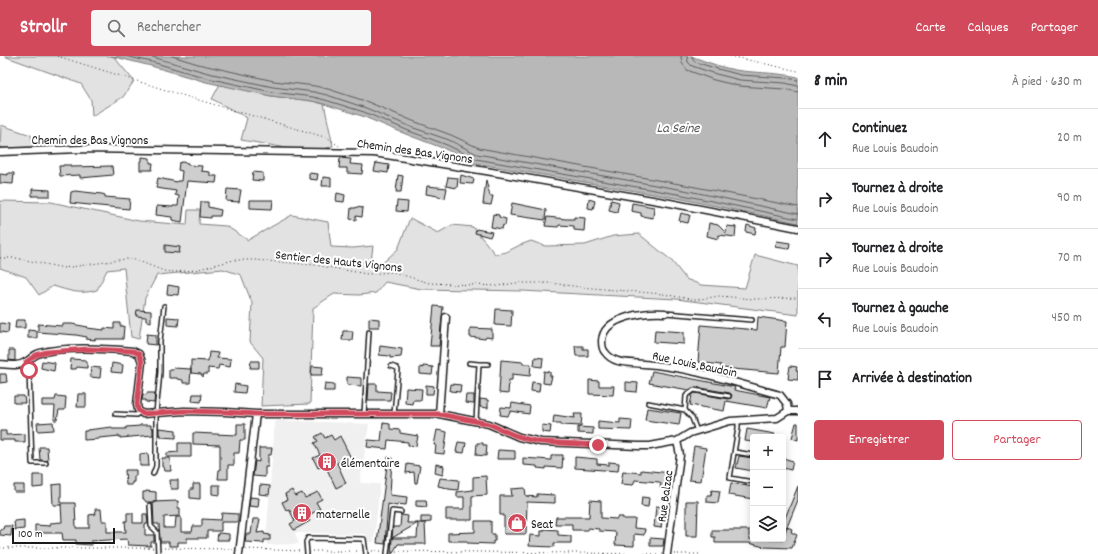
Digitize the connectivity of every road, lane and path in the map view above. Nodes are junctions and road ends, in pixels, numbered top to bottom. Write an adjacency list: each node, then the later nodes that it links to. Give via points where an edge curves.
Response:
1 (58, 56): 5 (path, via 328,138)
2 (730, 56): 3 (path)
3 (798, 71)
4 (0, 152): 5 (street, Chemin des Bas Vignons, via 81,148)
5 (347, 152): 6 (street, Chemin des Bas Vignons, via 374,153 486,171)
6 (798, 228)
7 (0, 258): 8 (path, Sentier des Hauts Vignons, via 16,258 64,268 126,259 175,272 195,270 234,260 255,260 315,265 367,274 393,272 429,283 497,286 550,283 663,294 695,300 719,296 754,299)
8 (798, 298)
9 (164, 306): 26 (lane)
10 (665, 313): 12 (lane); 23 (street, Rue Louis Baudoin, via 653,312 616,321 602,334 604,352 620,362 669,367 780,395 787,404)
11 (446, 317): 31 (street)
12 (752, 320)
13 (368, 332): 29 (lane)
14 (26, 362): 16 (street, via 15,365); 25 (street, via 39,353 66,350 109,349 137,352 142,362 137,404); 38 (lane, via 29,370 32,463)
15 (469, 363): 17 (lane)
16 (0, 364)
17 (479, 364): 18 (lane); 33 (lane)
18 (488, 364)
19 (391, 366): 30 (lane, via 398,370)
20 (729, 396): 22 (lane, via 694,390 686,396)
21 (648, 403): 22 (lane)
22 (685, 410): 34 (lane, via 692,418)
23 (788, 411): 24 (street); 32 (street, via 777,418)
24 (798, 411)
25 (140, 412): 26 (street); 27 (lane, via 136,415)
26 (156, 413): 28 (street, via 204,411); 39 (lane, via 156,466)
27 (115, 414)
28 (256, 414): 29 (street); 45 (street)
29 (364, 414): 30 (street)
30 (394, 414): 31 (street)
31 (439, 414): 33 (street)
32 (738, 420): 34 (street); 36 (lane)
33 (476, 421): 35 (street, via 541,442 650,446)
34 (697, 431): 35 (street)
35 (677, 441): 50 (street, Rue Balzac, via 680,455)
36 (735, 452): 37 (lane); 40 (lane, via 730,478)
37 (750, 454)
38 (46, 463)
39 (153, 474)
40 (750, 481)
41 (150, 505): 44 (lane, via 151,526 157,532)
42 (401, 512): 48 (lane, via 392,511)
43 (0, 548): 44 (path)
44 (158, 548): 45 (path); 49 (lane)
45 (240, 552): 46 (path)
46 (306, 552): 47 (path); 47 (lane, via 308,538 364,539)
47 (366, 553): 48 (path)
48 (387, 553): 50 (path)
49 (158, 554)
50 (667, 554): 51 (path)
51 (699, 554)

